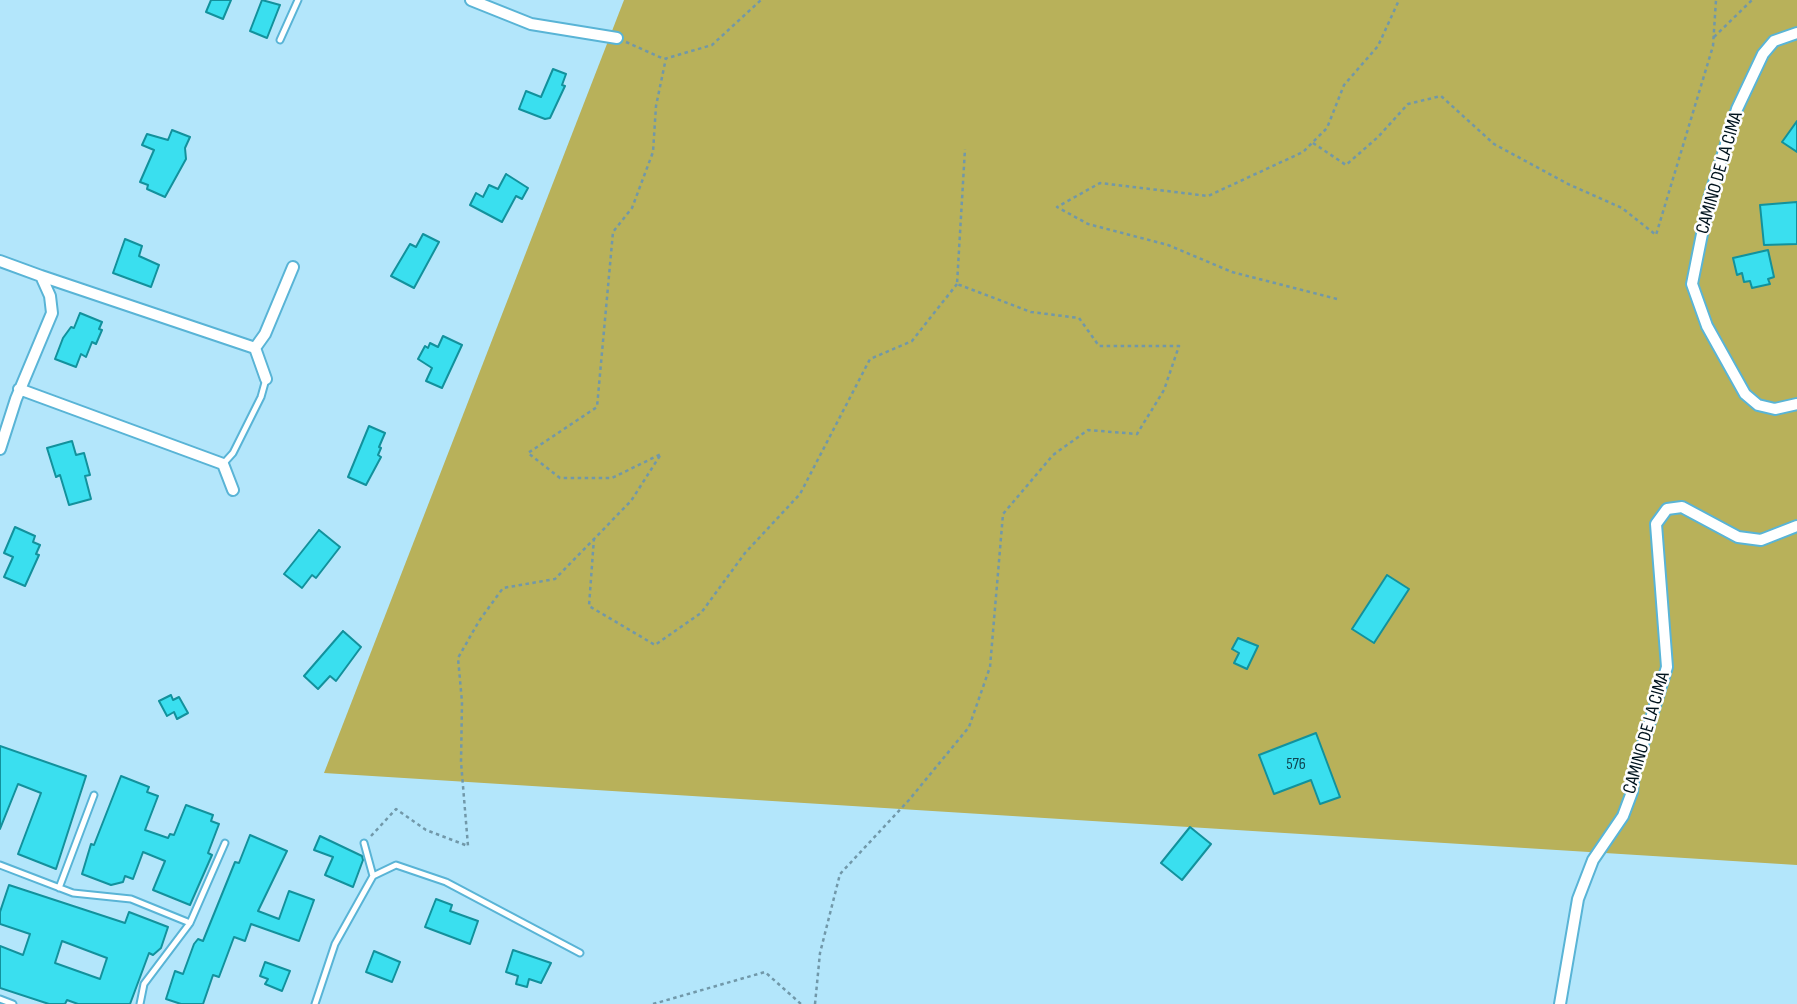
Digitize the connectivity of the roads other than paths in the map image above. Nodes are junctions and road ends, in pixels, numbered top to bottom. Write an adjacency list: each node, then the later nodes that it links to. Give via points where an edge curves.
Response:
1 (298, 0): 5 (lane)
2 (471, 0): 4 (street, via 531,24)
3 (1797, 33): 12 (street, CAMINO DE LA CIMA, via 1774,40 1763,54 1737,110 1709,199 1692,284 1707,326 1745,394 1758,405 1775,410)
4 (617, 38)
5 (281, 40)
6 (0, 261): 8 (street)
7 (293, 267): 9 (street)
8 (41, 276): 9 (street); 11 (street, via 52,313)
9 (255, 348): 10 (street)
10 (266, 379): 14 (lane, via 256,408)
11 (19, 389): 13 (street); 14 (street)
12 (1797, 404)
13 (0, 449)
14 (223, 464): 15 (street)
15 (233, 490)
16 (1797, 526): 29 (street, CAMINO DE LA CIMA, via 1760,540 1738,537 1682,507 1667,509 1656,524 1667,667 1623,816 1593,860 1578,899)
17 (94, 795): 22 (lane)
18 (225, 842): 23 (lane)
19 (364, 843): 21 (lane)
20 (0, 865): 22 (lane)
21 (373, 876): 24 (lane, via 396,865 446,882); 28 (lane, via 335,944)
22 (59, 888): 23 (lane, via 131,900)
23 (190, 923): 27 (lane, via 144,984)
24 (580, 953)
25 (0, 999): 26 (lane)
26 (13, 1004)
27 (140, 1004)
28 (315, 1004)
29 (1560, 1004)

